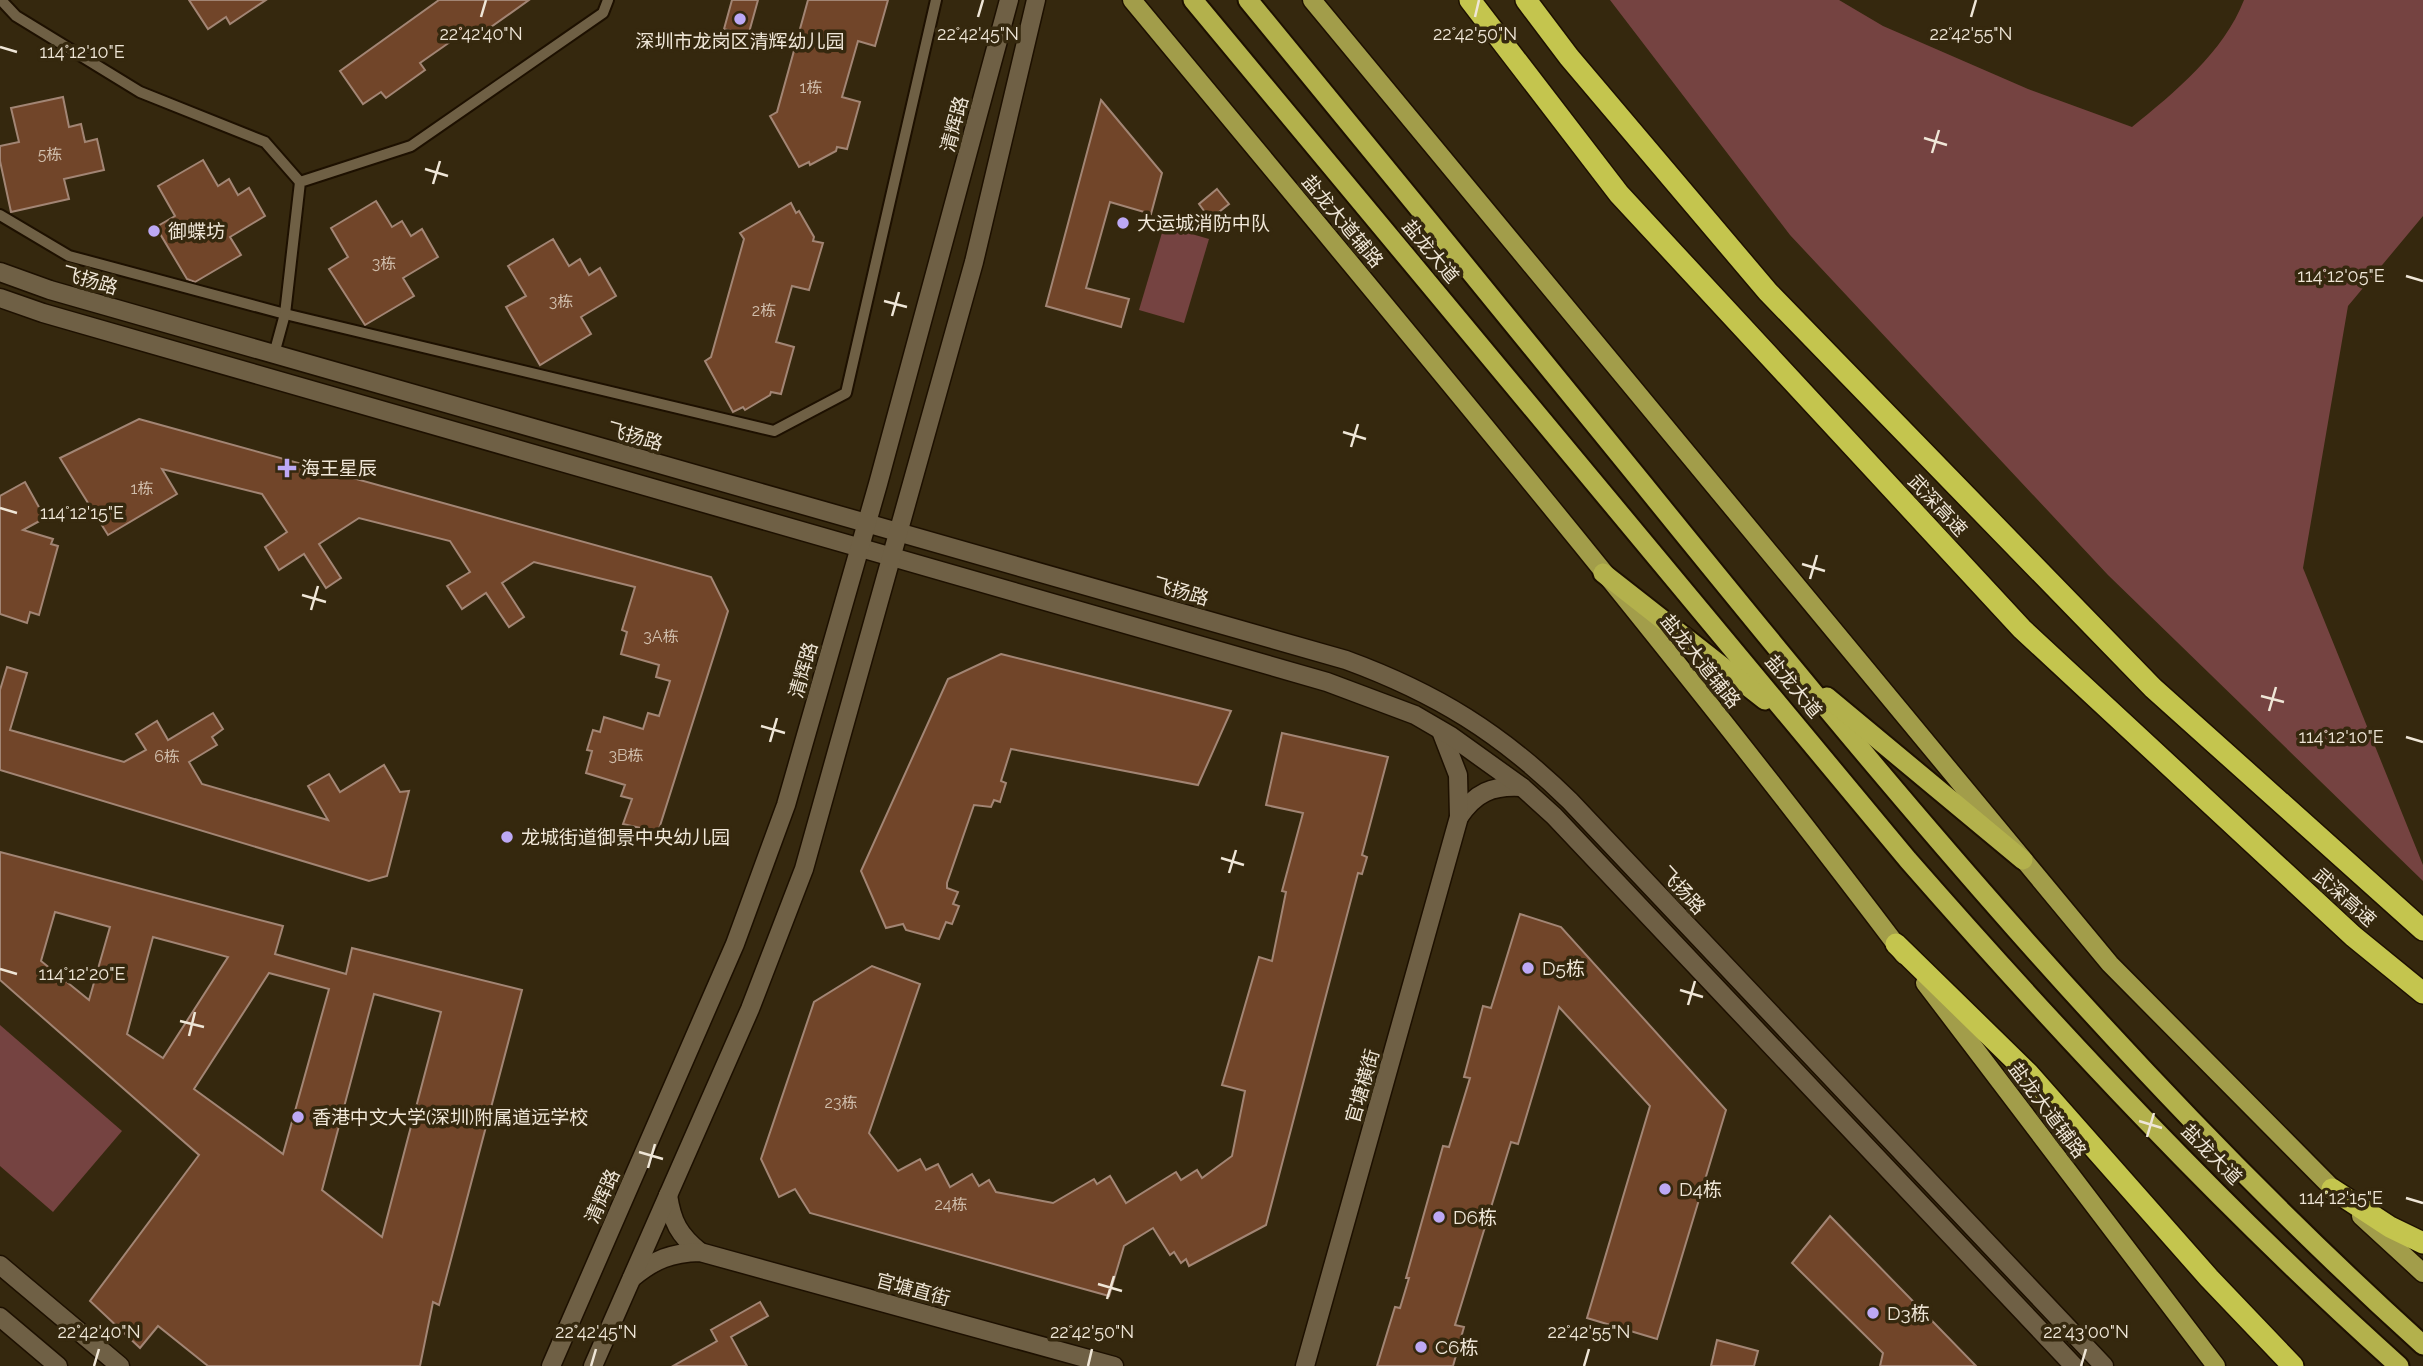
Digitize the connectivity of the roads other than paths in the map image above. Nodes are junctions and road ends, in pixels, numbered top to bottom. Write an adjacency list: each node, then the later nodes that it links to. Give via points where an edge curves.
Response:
1 (1, 0): 12 (lane, via 16,16 140,92 265,142)
2 (608, 0): 12 (lane, via 603,13 411,146)
3 (936, 0): 16 (lane, via 846,393 774,431)
4 (1009, 0): 18 (street, 清辉路)
5 (1036, 0): 19 (street, via 974,262)
6 (1132, 0): 22 (main road, 盐龙大道辅路)
7 (1194, 0): 24 (highway, 盐龙大道)
8 (1248, 0): 23 (highway, 盐龙大道)
9 (1312, 0): 28 (main road)
10 (1470, 0): 31 (highway, 武深高速, via 1619,194 2022,629 2353,936)
11 (1526, 0): 29 (highway, 武深高速, via 1768,292 2153,688)
12 (300, 181): 16 (lane)
13 (0, 215): 16 (lane, via 69,256)
14 (0, 272): 17 (street, 飞扬路)
15 (0, 298): 20 (street)
16 (285, 314): 17 (lane)
17 (274, 354): 18 (street, 飞扬路)
18 (866, 523): 19 (street, 飞扬路); 20 (street, 清辉路)
19 (900, 533): 21 (street); 48 (street, 飞扬路, via 1346,660 1417,688 1481,725 1515,749 1570,801)
20 (859, 548): 21 (street); 43 (street, 清辉路, via 764,871)
21 (893, 557): 25 (street, via 1327,682 1402,710); 33 (street, via 804,869)
22 (1604, 573): 24 (highway); 30 (main road, 盐龙大道辅路)
23 (1789, 665): 28 (highway); 40 (highway, 盐龙大道, via 1930,835 2111,1037 2326,1256)
24 (1797, 726): 51 (highway, 盐龙大道, via 2063,1034 2267,1241)
25 (1441, 731): 26 (street); 27 (street, 官塘横街, via 1458,775)
26 (1522, 787): 27 (street, 官塘横街, via 1486,790 1470,801); 47 (street)
27 (1459, 817): 46 (street, 官塘横街)
28 (2022, 860): 32 (main road, via 2110,964)
29 (2423, 930)
30 (1896, 944): 49 (main road, 盐龙大道辅路); 50 (highway, via 2028,1073)
31 (2423, 993)
32 (2332, 1189): 34 (highway); 37 (main road)
33 (668, 1195): 35 (street, 官塘直街, via 672,1220 682,1237); 38 (street)
34 (2423, 1243)
35 (701, 1252): 38 (street, 官塘直街, via 676,1252 653,1260); 45 (street, 官塘直街)
36 (0, 1265): 42 (street)
37 (2423, 1273)
38 (632, 1278): 44 (street)
39 (0, 1317): 41 (street)
40 (2423, 1345)
41 (58, 1366)
42 (120, 1366)
43 (551, 1366)
44 (593, 1366)
45 (1114, 1366)
46 (1305, 1366)
47 (2074, 1366)
48 (2104, 1366)
49 (2216, 1366)
50 (2293, 1366)
51 (2399, 1366)

